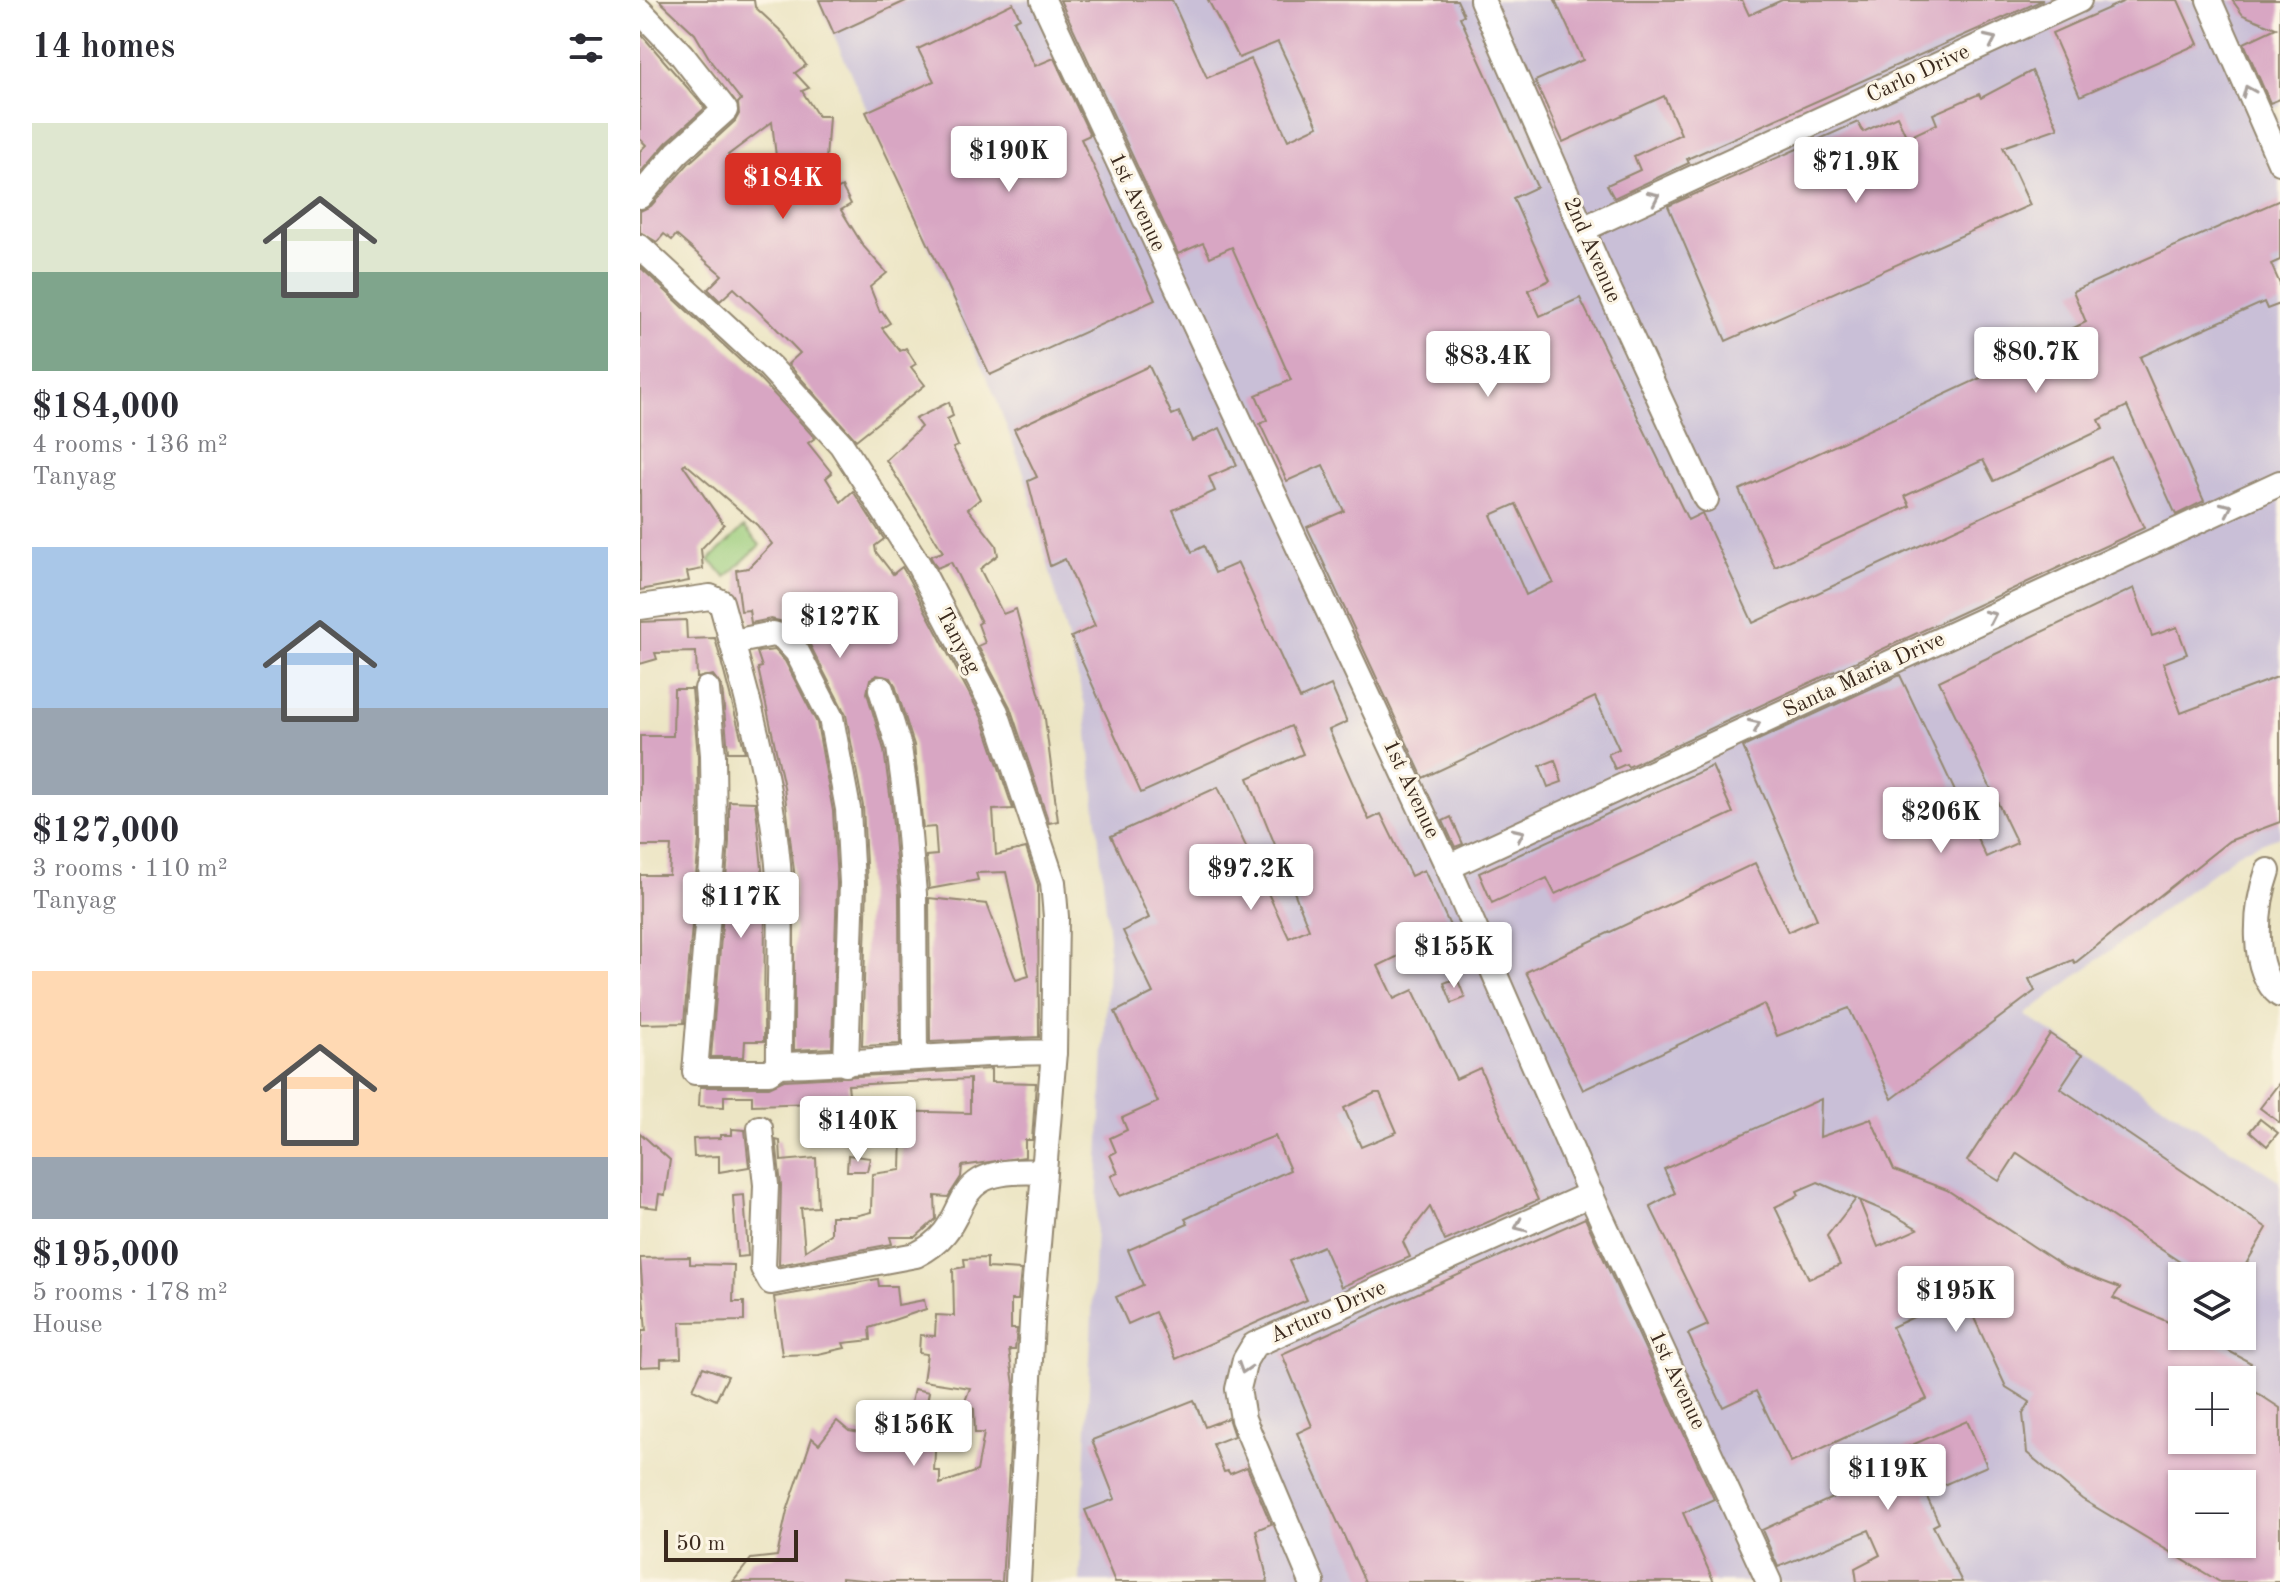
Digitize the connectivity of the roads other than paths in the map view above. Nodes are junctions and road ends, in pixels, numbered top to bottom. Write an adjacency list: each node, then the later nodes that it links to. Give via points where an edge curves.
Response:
1 (1043, 0): 16 (street, 1st Avenue)
2 (1482, 0): 8 (street, 2nd Avenue)
3 (2079, 0): 8 (street, Carlo Drive, one-way to 3)
4 (2209, 0): 6 (street, one-way to 4)
5 (640, 11): 7 (street, via 725,110)
6 (2280, 162)
7 (640, 196)
8 (1583, 229): 11 (street, 2nd Avenue)
9 (640, 247): 19 (street, Tanyag, via 770,367 841,444 918,564 996,712 1053,882)
10 (2280, 483): 16 (street, Santa Maria Drive, one-way to 10)
11 (1706, 499)
12 (640, 607): 13 (street, via 716,597)
13 (733, 642): 21 (street, via 783,637 797,652 831,718 848,809 852,883); 22 (street, via 777,849 782,947)
14 (707, 689): 22 (street, via 714,869 695,1072 769,1072)
15 (881, 689): 20 (street, via 899,747 906,800 914,894)
16 (1448, 867): 25 (street, 1st Avenue)
17 (2268, 871): 18 (street, via 2257,925 2269,987)
18 (2280, 995)
19 (1054, 1045): 20 (street); 24 (street, Tanyag)
20 (915, 1057): 21 (street)
21 (846, 1064): 22 (street)
22 (779, 1065)
23 (760, 1128): 24 (street, via 766,1185 763,1268 771,1282 916,1255 946,1231 973,1184 995,1173)
24 (1042, 1172): 26 (street, Tanyag)
25 (1591, 1194): 27 (street, Arturo Drive, one-way to 27, via 1254,1345 1238,1389 1243,1419); 28 (street, 1st Avenue)
26 (1018, 1582)
27 (1312, 1582)
28 (1769, 1582)

